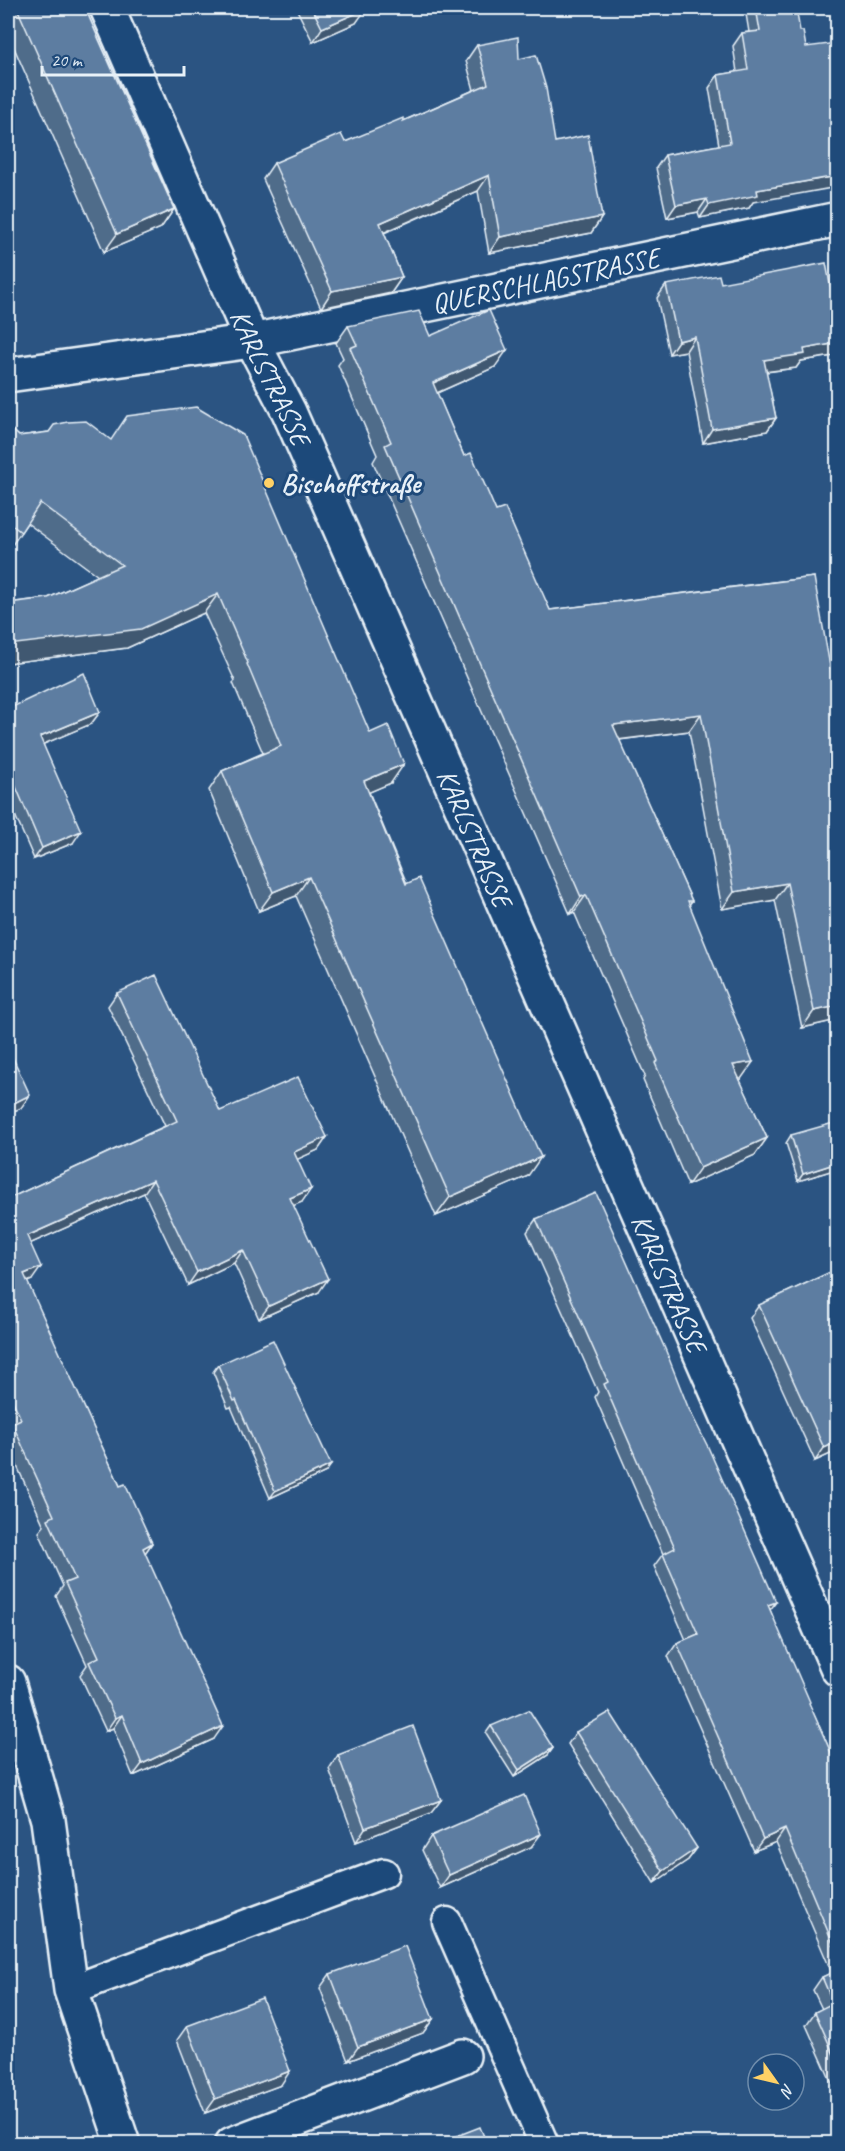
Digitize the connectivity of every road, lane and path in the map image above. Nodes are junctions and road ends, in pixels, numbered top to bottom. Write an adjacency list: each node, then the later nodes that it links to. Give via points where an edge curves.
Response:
1 (107, 8): 3 (street, KARLSTRASSE)
2 (837, 219): 3 (street, QUERSCHLAGSTRASSE)
3 (252, 341): 4 (street); 5 (street, KARLSTRASSE, via 289,412)
4 (8, 375)
5 (837, 1669)
6 (8, 1682): 9 (street, via 48,1820)
7 (384, 1873): 9 (lane)
8 (447, 1922): 13 (lane)
9 (71, 1990): 11 (street)
10 (463, 2056): 12 (street)
11 (123, 2144)
12 (232, 2144)
13 (544, 2144)

